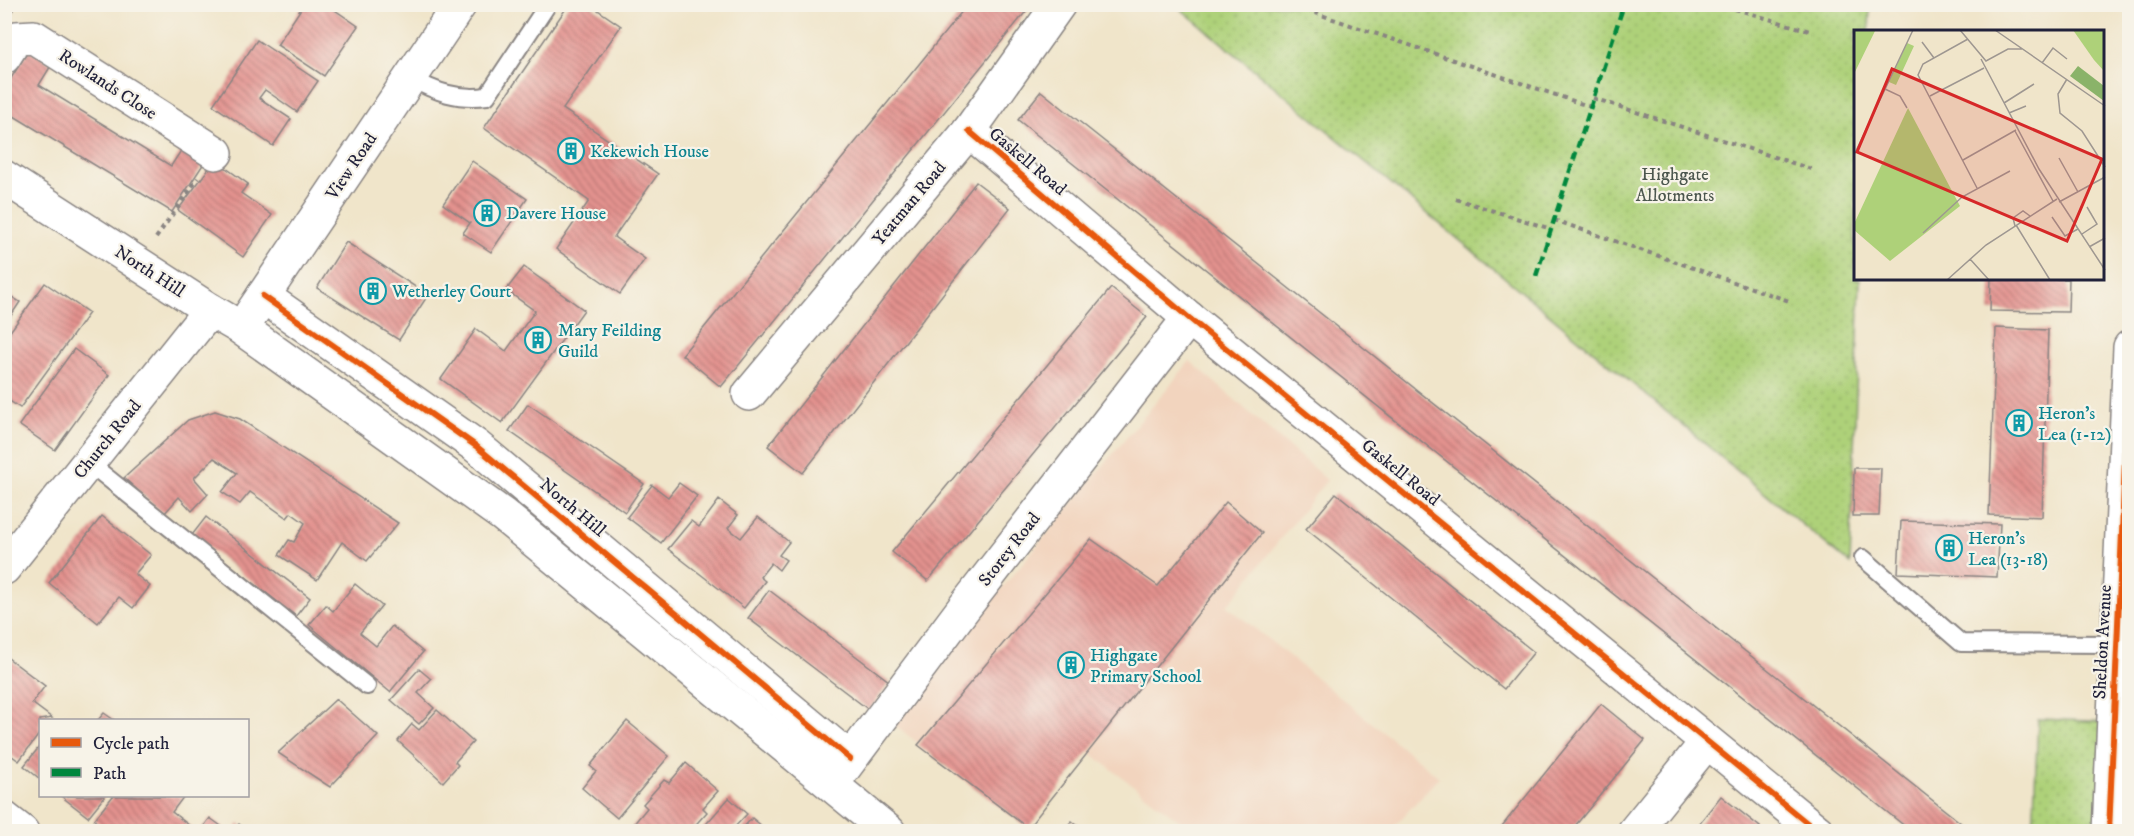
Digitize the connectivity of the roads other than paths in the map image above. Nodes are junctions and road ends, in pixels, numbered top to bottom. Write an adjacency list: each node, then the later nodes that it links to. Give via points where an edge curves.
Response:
1 (460, 4): 5 (street, View Road)
2 (548, 4): 5 (lane, via 487,96 467,99 434,92)
3 (1059, 4): 6 (street, Yeatman Road)
4 (4, 57): 7 (street, Rowlands Close, via 16,38 34,37)
5 (410, 78): 9 (street, View Road)
6 (969, 131): 11 (street, Gaskell Road); 14 (street, Yeatman Road)
7 (216, 153)
8 (4, 177): 10 (street, North Hill)
9 (263, 296): 12 (street, View Road); 21 (street, North Hill, via 476,446)
10 (210, 310): 12 (street, North Hill); 15 (street, Church Road)
11 (1189, 318): 20 (street, Gaskell Road); 21 (street, Storey Road)
12 (241, 328): 21 (street, North Hill, via 503,514)
13 (2130, 347): 18 (street, Sheldon Avenue)
14 (749, 394)
15 (88, 462): 17 (street, Church Road); 19 (lane)
16 (1863, 558): 18 (lane, via 1961,643)
17 (4, 568)
18 (2118, 644): 27 (street, Sheldon Avenue)
19 (367, 686)
20 (1706, 743): 25 (street); 26 (street, Gaskell Road)
21 (841, 771): 24 (street, North Hill)
22 (4, 818): 23 (street)
23 (22, 831)
24 (889, 831)
25 (1634, 831)
26 (1818, 831)
27 (2109, 831)

